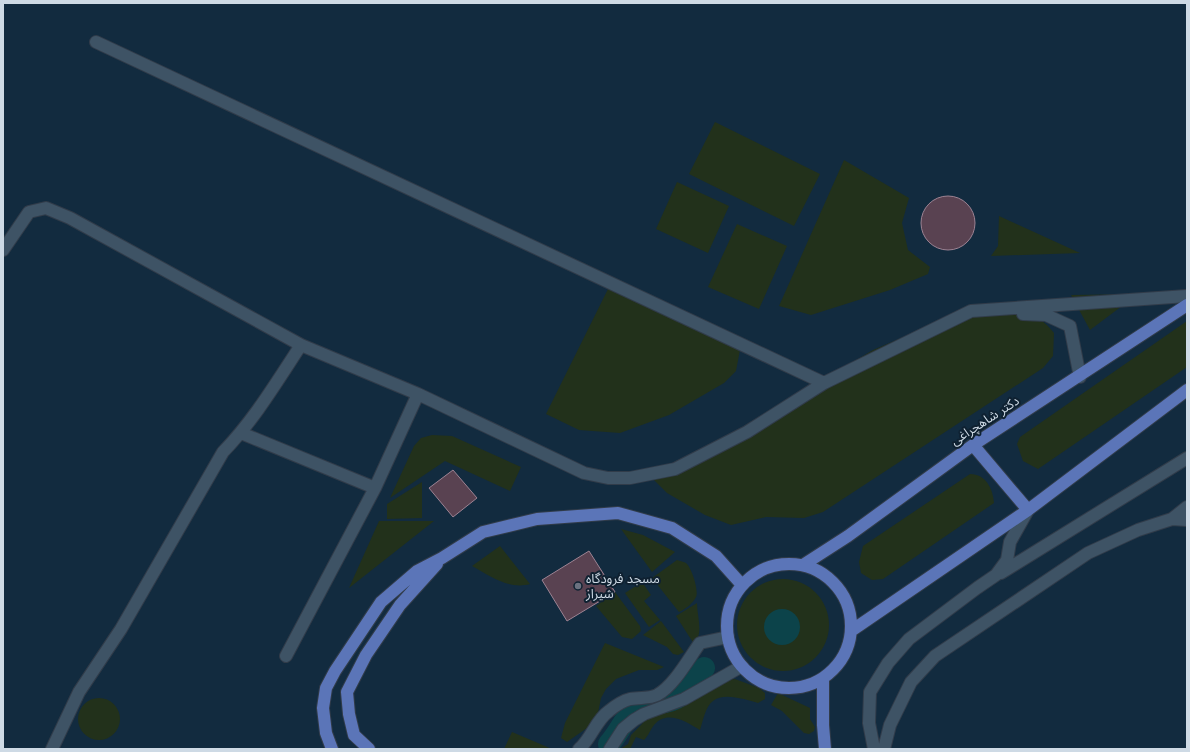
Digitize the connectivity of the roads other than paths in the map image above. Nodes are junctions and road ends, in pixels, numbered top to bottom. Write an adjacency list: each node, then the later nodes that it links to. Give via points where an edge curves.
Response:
1 (96, 42): 8 (street)
2 (3, 250): 6 (street, via 29,212 46,208 94,231)
3 (1187, 296): 5 (street)
4 (1187, 305): 7 (main road, دکتر شاهچراغی)
5 (971, 311): 7 (street, via 1046,315 1070,326); 8 (street)
6 (301, 345): 10 (street); 11 (street, via 268,397)
7 (1080, 377): 12 (main road, دکتر شاهچراغی)
8 (824, 384): 10 (street, via 747,432 674,469 622,478 584,473)
9 (1187, 390): 16 (main road)
10 (418, 394): 14 (street)
11 (241, 433): 14 (street); 28 (street, via 222,452 121,629 79,692)
12 (973, 445): 16 (main road); 20 (main road, دکتر شاهچراغی, via 848,536)
13 (1187, 458): 21 (street)
14 (375, 488): 25 (street)
15 (1187, 507): 17 (street)
16 (1028, 510): 21 (street, via 1010,542 1007,560); 23 (main road)
17 (1172, 519): 18 (street); 35 (street, via 1138,530 1088,553 935,656 910,682 890,725)
18 (1187, 520)
19 (442, 558): 22 (main road, via 483,532 537,519 618,513 672,528 716,556); 29 (main road, via 417,571 381,602 335,671 326,688 323,708 326,733); 30 (main road, via 400,605 366,655 347,692 354,735)
20 (803, 565): 22 (main road, via 786,564 770,567 755,574); 23 (main road, via 820,572 834,582 844,597 850,613)
21 (996, 575): 34 (street, via 909,639 888,664 870,692 869,723)
22 (742, 585): 24 (main road, via 729,610)
23 (852, 631): 27 (main road, via 843,658)
24 (728, 638): 26 (main road, via 733,653); 31 (street, via 700,643 667,688 658,695 631,699 607,712)
25 (286, 656)
26 (742, 666): 27 (main road, via 755,678 789,688 807,685); 32 (street, via 684,700 634,720 623,729)
27 (823, 678): 33 (main road)
28 (52, 749)
29 (332, 749)
30 (369, 749)
31 (579, 749)
32 (610, 749)
33 (825, 749)
34 (874, 749)
35 (884, 749)

